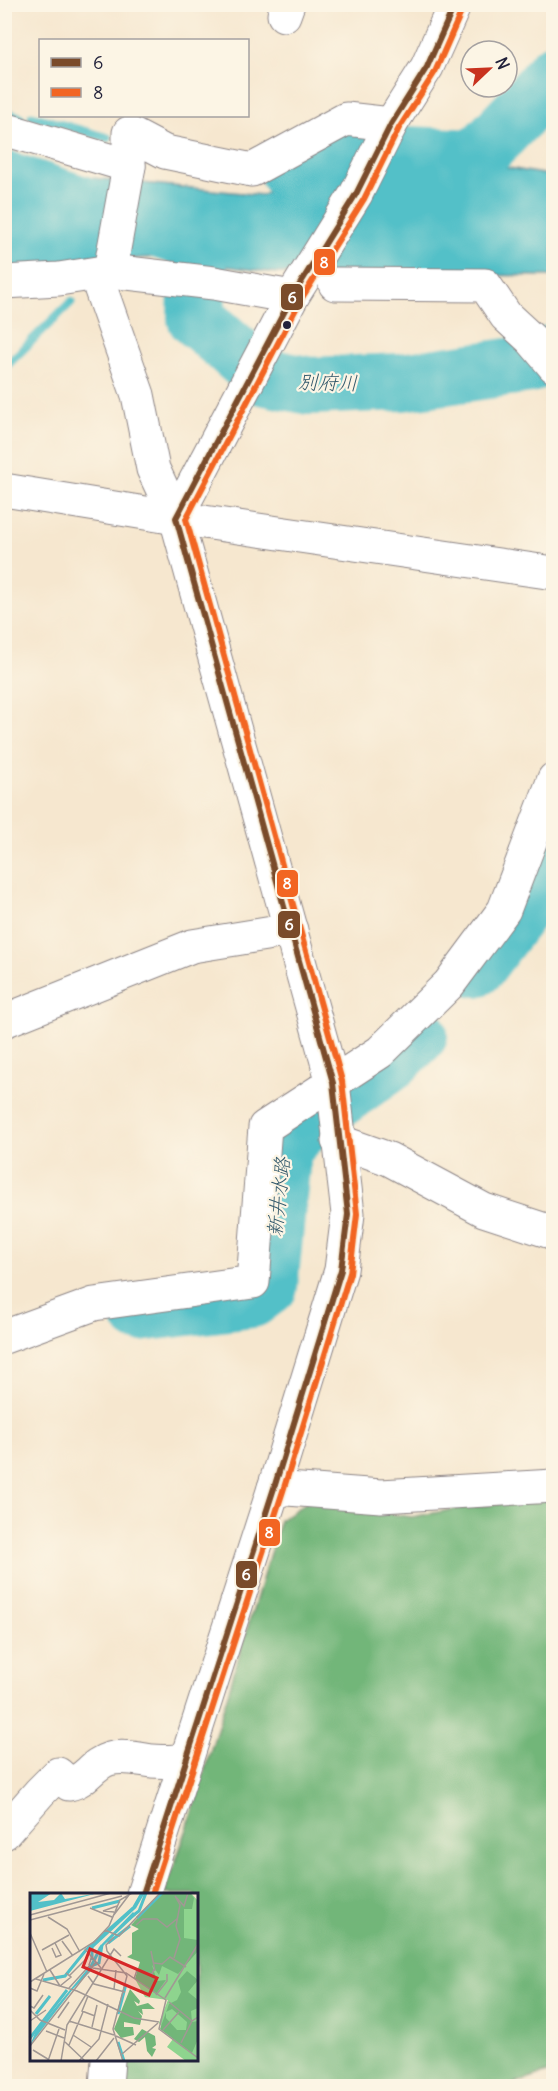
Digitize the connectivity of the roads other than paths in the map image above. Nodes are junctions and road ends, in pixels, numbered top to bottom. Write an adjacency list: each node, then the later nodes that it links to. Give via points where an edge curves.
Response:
1 (455, 4): 2 (street, via 427,67)
2 (391, 124): 4 (street, via 346,119 252,170 165,152 129,133); 8 (street, via 356,195)
3 (4, 129): 4 (street)
4 (129, 166): 5 (street)
5 (110, 271): 6 (street); 8 (street); 11 (street, via 100,287 138,395 153,469)
6 (4, 282)
7 (335, 284): 9 (street, via 485,285 506,316)
8 (292, 297): 11 (street)
9 (554, 366)
10 (4, 489): 11 (street)
11 (176, 518): 12 (street); 14 (street)
12 (554, 573)
13 (554, 778): 16 (street, via 504,910 449,984 380,1052)
14 (291, 930): 15 (street, via 192,946); 16 (street)
15 (4, 1021)
16 (333, 1083): 17 (street); 19 (street, via 264,1127 253,1282 94,1304)
17 (338, 1141): 18 (street, via 389,1159 484,1210); 21 (street, via 348,1214 341,1270)
18 (554, 1233)
19 (4, 1337)
20 (554, 1486): 21 (street, via 381,1496)
21 (274, 1488): 22 (street)
22 (185, 1761): 23 (street, via 108,1759 69,1784 58,1774); 24 (street)
23 (4, 1833)
24 (143, 1893)
25 (108, 2061): 26 (street)
26 (106, 2086)

